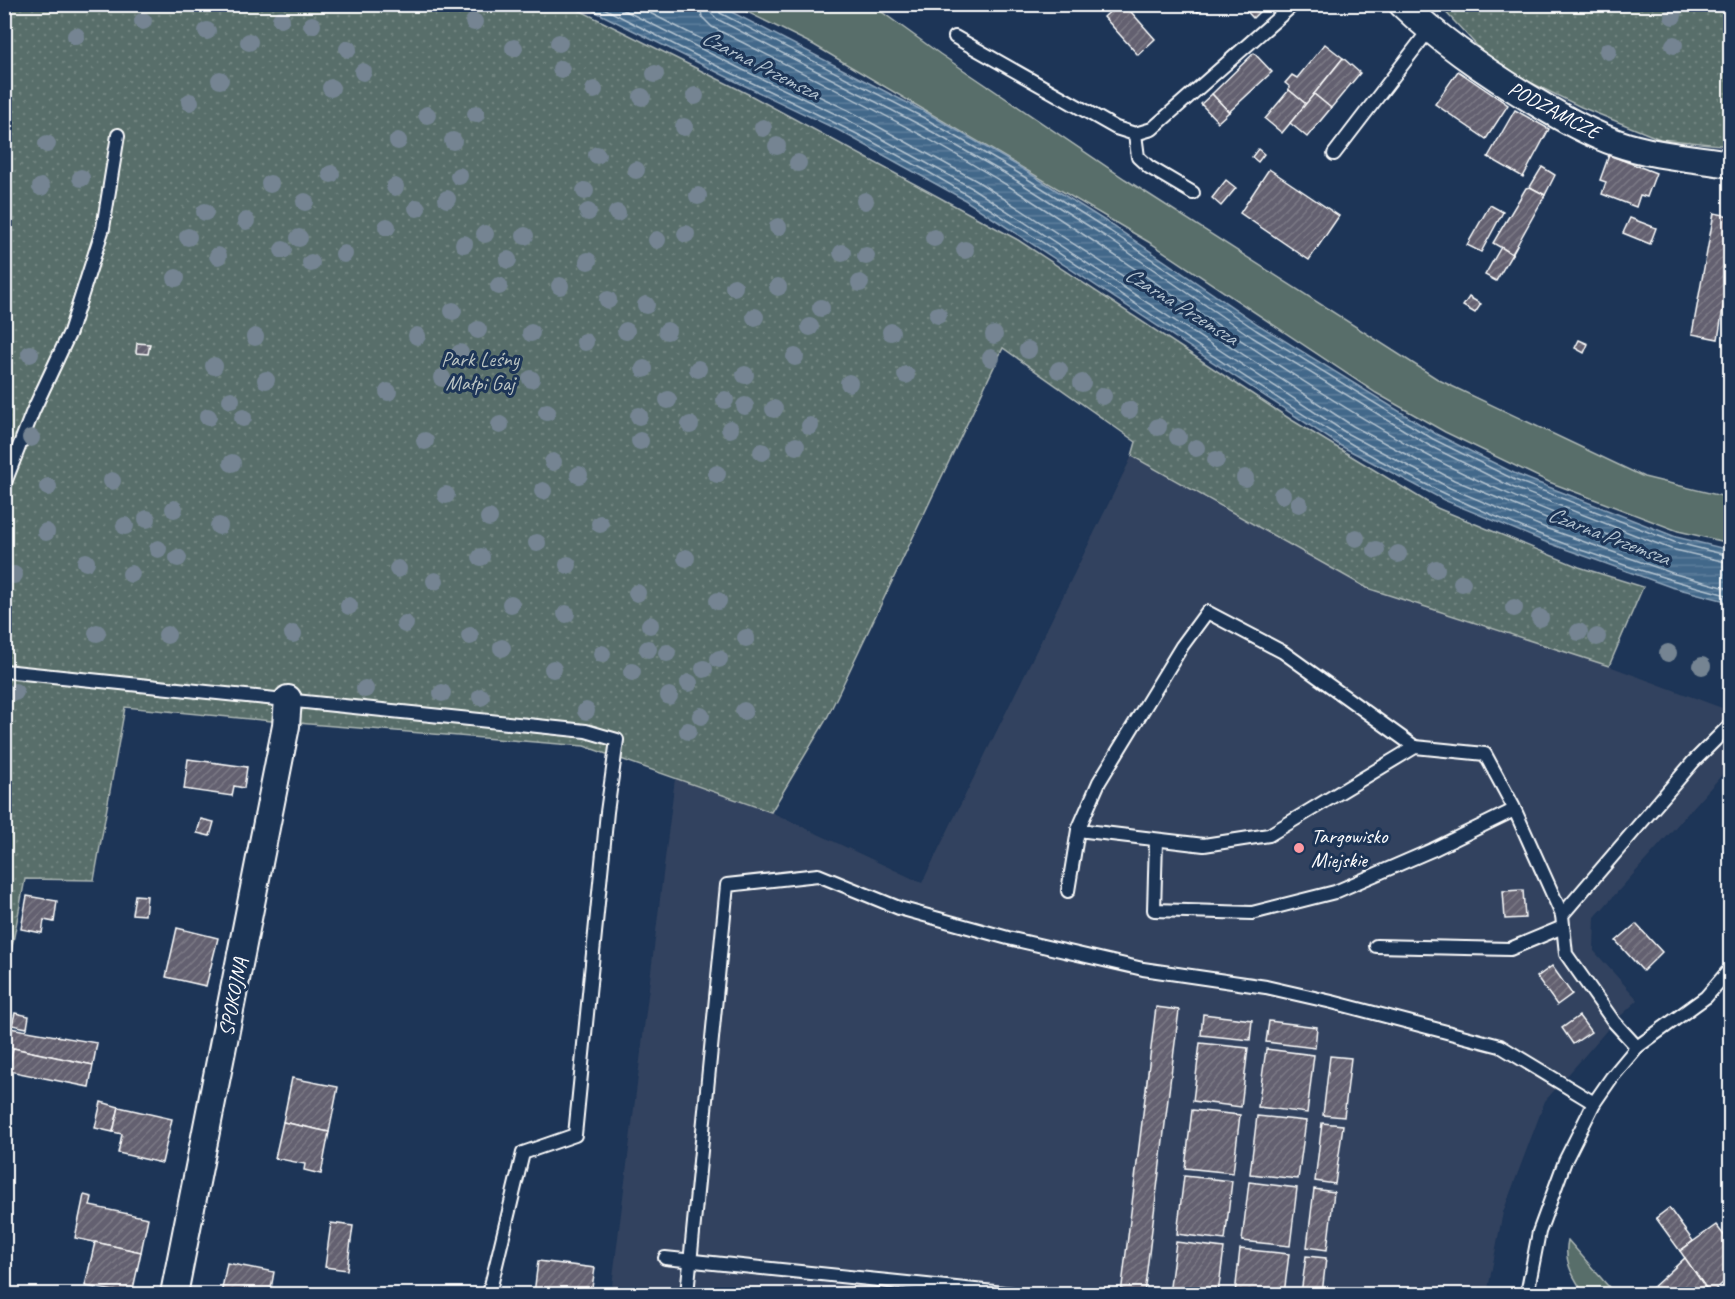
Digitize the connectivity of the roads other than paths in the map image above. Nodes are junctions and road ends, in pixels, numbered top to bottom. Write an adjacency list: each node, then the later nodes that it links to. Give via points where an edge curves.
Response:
1 (1294, 4): 5 (lane, via 1152,129)
2 (1402, 4): 3 (street, PODZAMCZE)
3 (1429, 30): 7 (lane); 8 (street, PODZAMCZE, via 1513,89 1617,143 1650,153)
4 (955, 37): 5 (lane, via 1116,128)
5 (1135, 134): 9 (lane, via 1138,157)
6 (118, 135): 10 (lane, via 104,228 70,332)
7 (1334, 154)
8 (1731, 164)
9 (1193, 193)
10 (4, 485)
11 (4, 671): 12 (lane)
12 (288, 699): 26 (street, SPOKOJNA, via 286,726); 27 (lane, via 586,732 617,740 575,1135 523,1153)
13 (1731, 725): 19 (lane, via 1693,762)
14 (1414, 747): 15 (lane, via 1485,754); 16 (lane, via 1283,652 1207,612 1099,782); 17 (lane, via 1269,835 1204,845)
15 (1514, 810): 17 (lane, via 1335,892 1252,913 1154,910); 19 (lane)
16 (1078, 830): 17 (lane); 18 (lane)
17 (1156, 840)
18 (1068, 891)
19 (1562, 921): 20 (lane, via 1510,949); 22 (lane, via 1566,954 1614,1022)
20 (1376, 946)
21 (1731, 969): 22 (lane, via 1706,997)
22 (1637, 1047): 23 (lane)
23 (1594, 1103): 25 (lane, via 1500,1046 1332,1002 1266,987 1143,969 1008,938 899,908 818,876 727,885); 30 (lane, via 1565,1161 1539,1232)
24 (665, 1258): 25 (lane)
25 (690, 1261): 28 (lane); 29 (lane)
26 (174, 1294)
27 (489, 1294)
28 (687, 1294)
29 (1014, 1294)
30 (1527, 1294)

